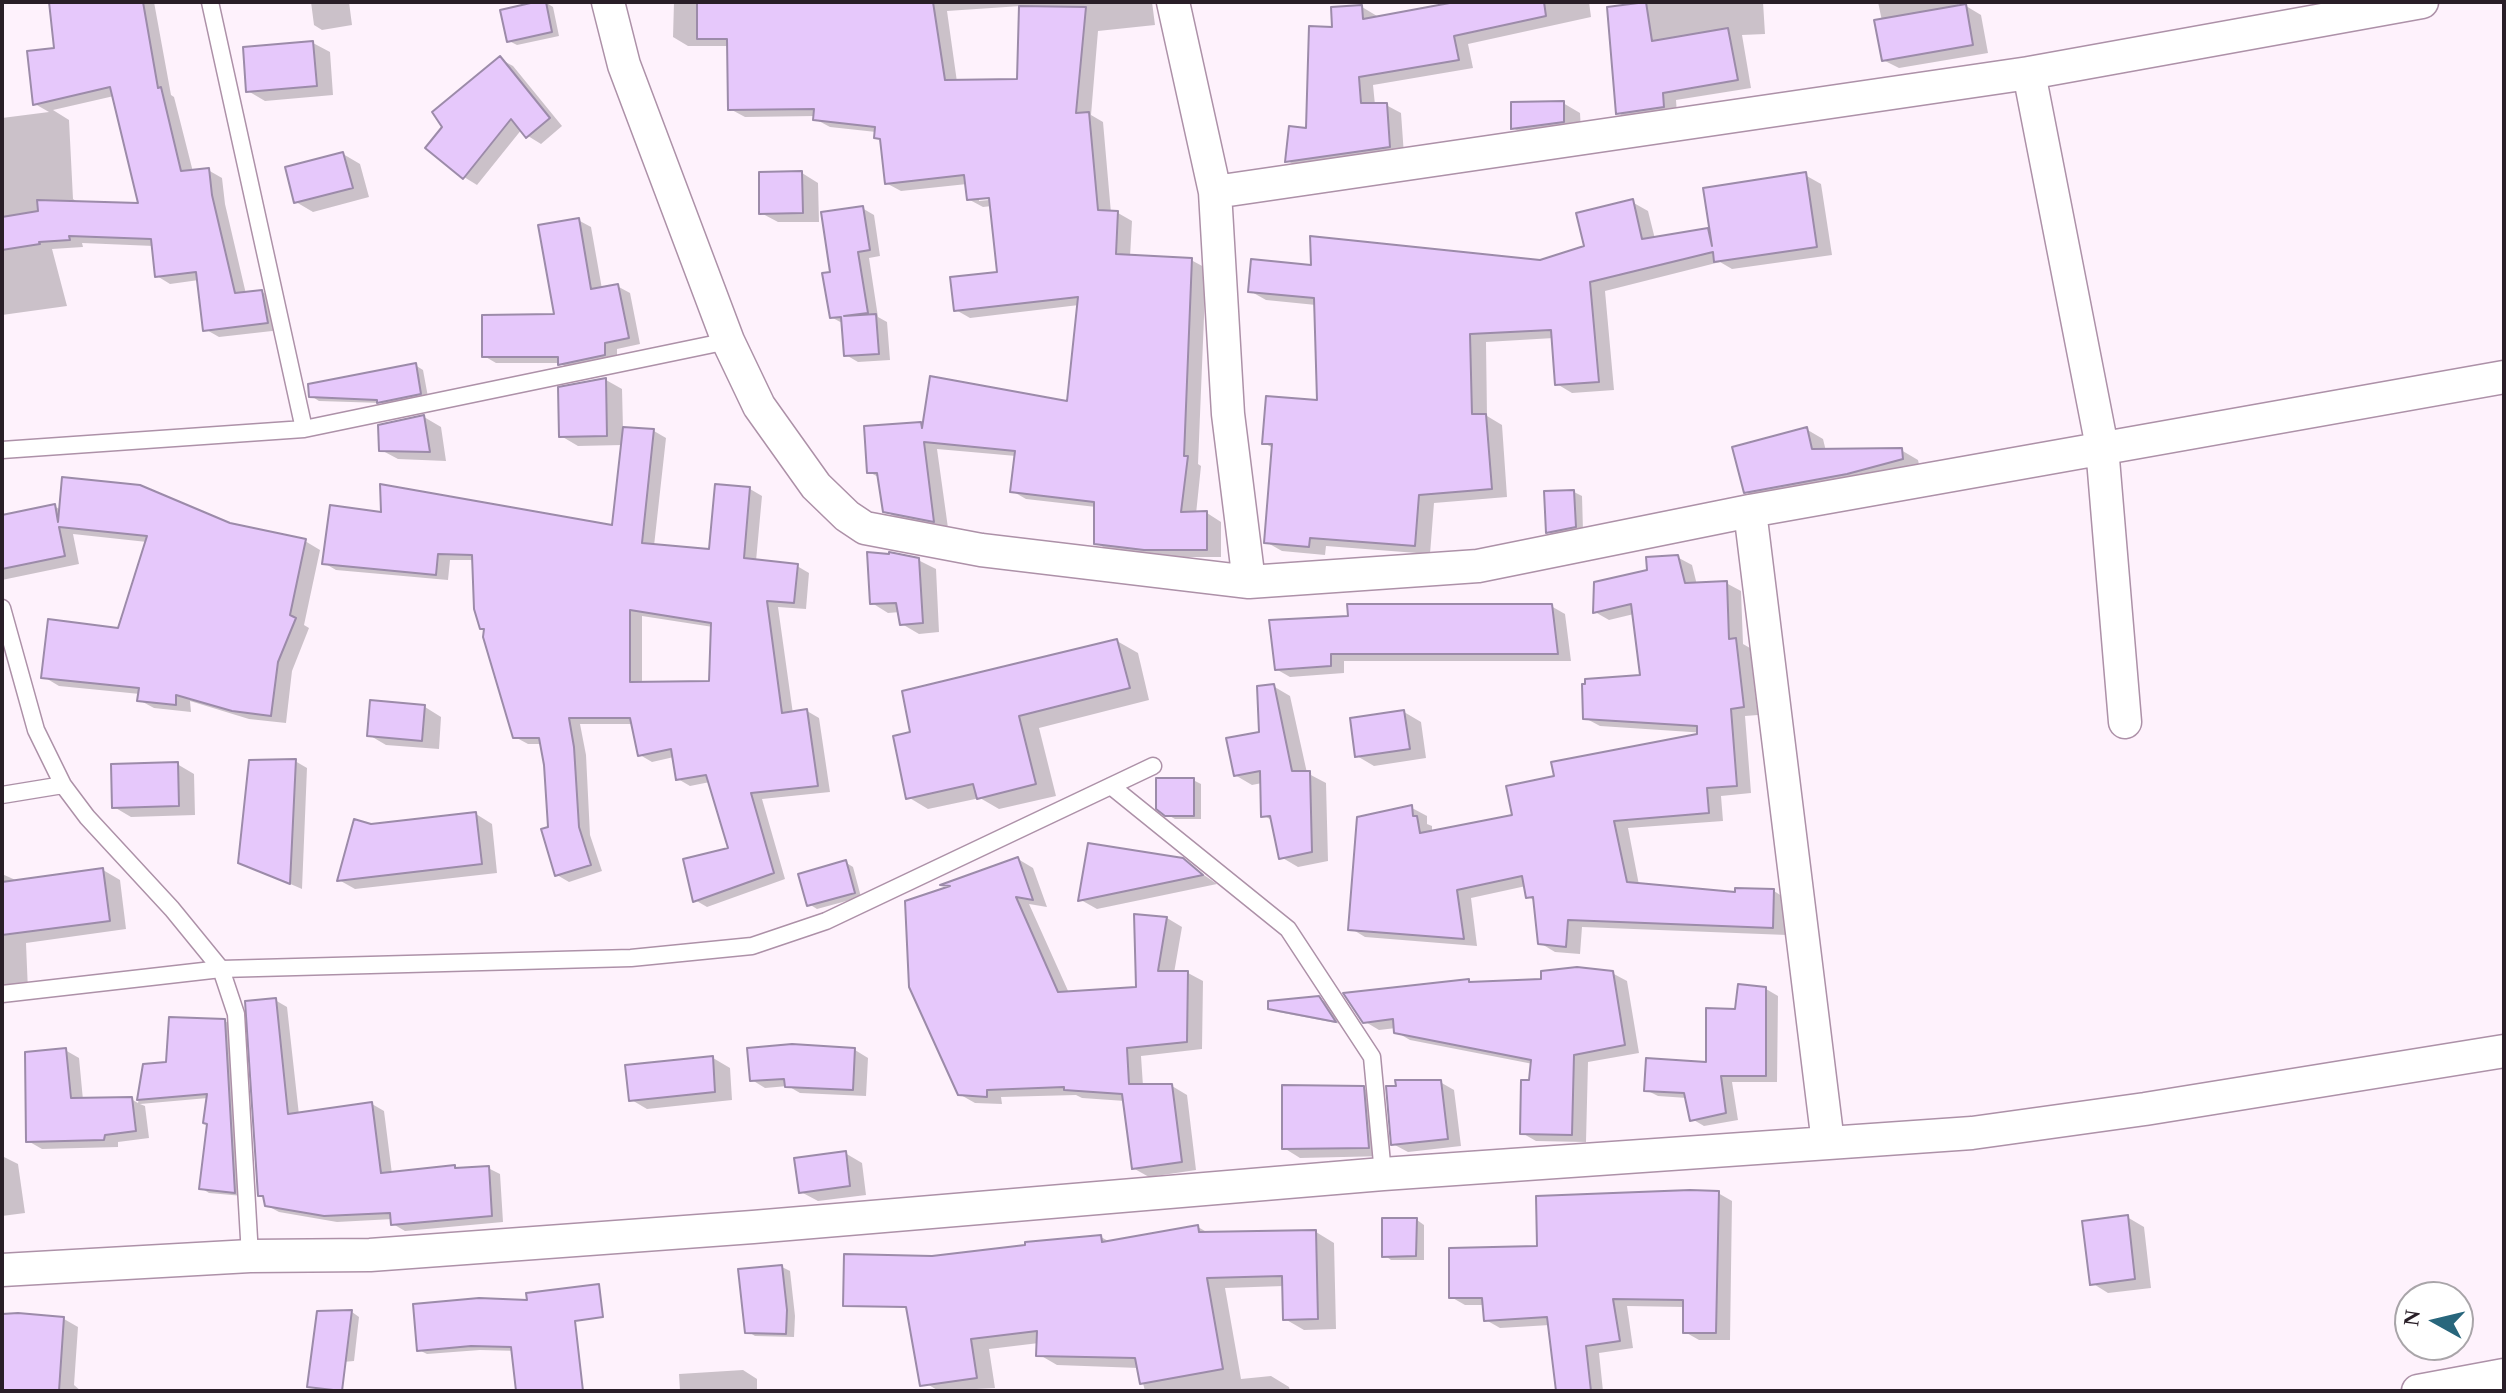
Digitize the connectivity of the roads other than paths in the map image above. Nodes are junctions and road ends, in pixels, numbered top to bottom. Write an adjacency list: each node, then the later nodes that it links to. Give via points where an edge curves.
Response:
1 (210, 2): 9 (lane)
2 (608, 2): 7 (street, via 624,65)
3 (1173, 2): 6 (street)
4 (2422, 2): 5 (street)
5 (2029, 73): 6 (street); 10 (street)
6 (1215, 192): 13 (street, via 1228,414)
7 (728, 341): 9 (lane); 13 (street, via 759,406 816,486 865,528 981,550)
8 (2504, 377): 10 (street)
9 (304, 429): 11 (lane)
10 (2102, 447): 12 (street); 15 (street)
11 (2, 450)
12 (1750, 511): 13 (street, via 1478,566); 23 (street)
13 (1249, 582)
14 (2, 608): 17 (lane, via 36,730)
15 (2125, 722)
16 (1153, 766): 18 (lane)
17 (63, 785): 19 (lane); 20 (lane)
18 (1111, 786): 20 (lane, via 826,921 752,946 631,958); 24 (lane, via 1288,929 1372,1057)
19 (2, 795)
20 (221, 969): 21 (lane); 25 (lane, via 236,1014)
21 (2, 994)
22 (2504, 1051): 23 (street, via 1988,1131)
23 (1828, 1143): 24 (street)
24 (1383, 1174): 25 (street, via 705,1231 370,1255)
25 (250, 1256): 26 (street)
26 (2, 1270)
27 (2504, 1375): 28 (street)
28 (2418, 1391)

